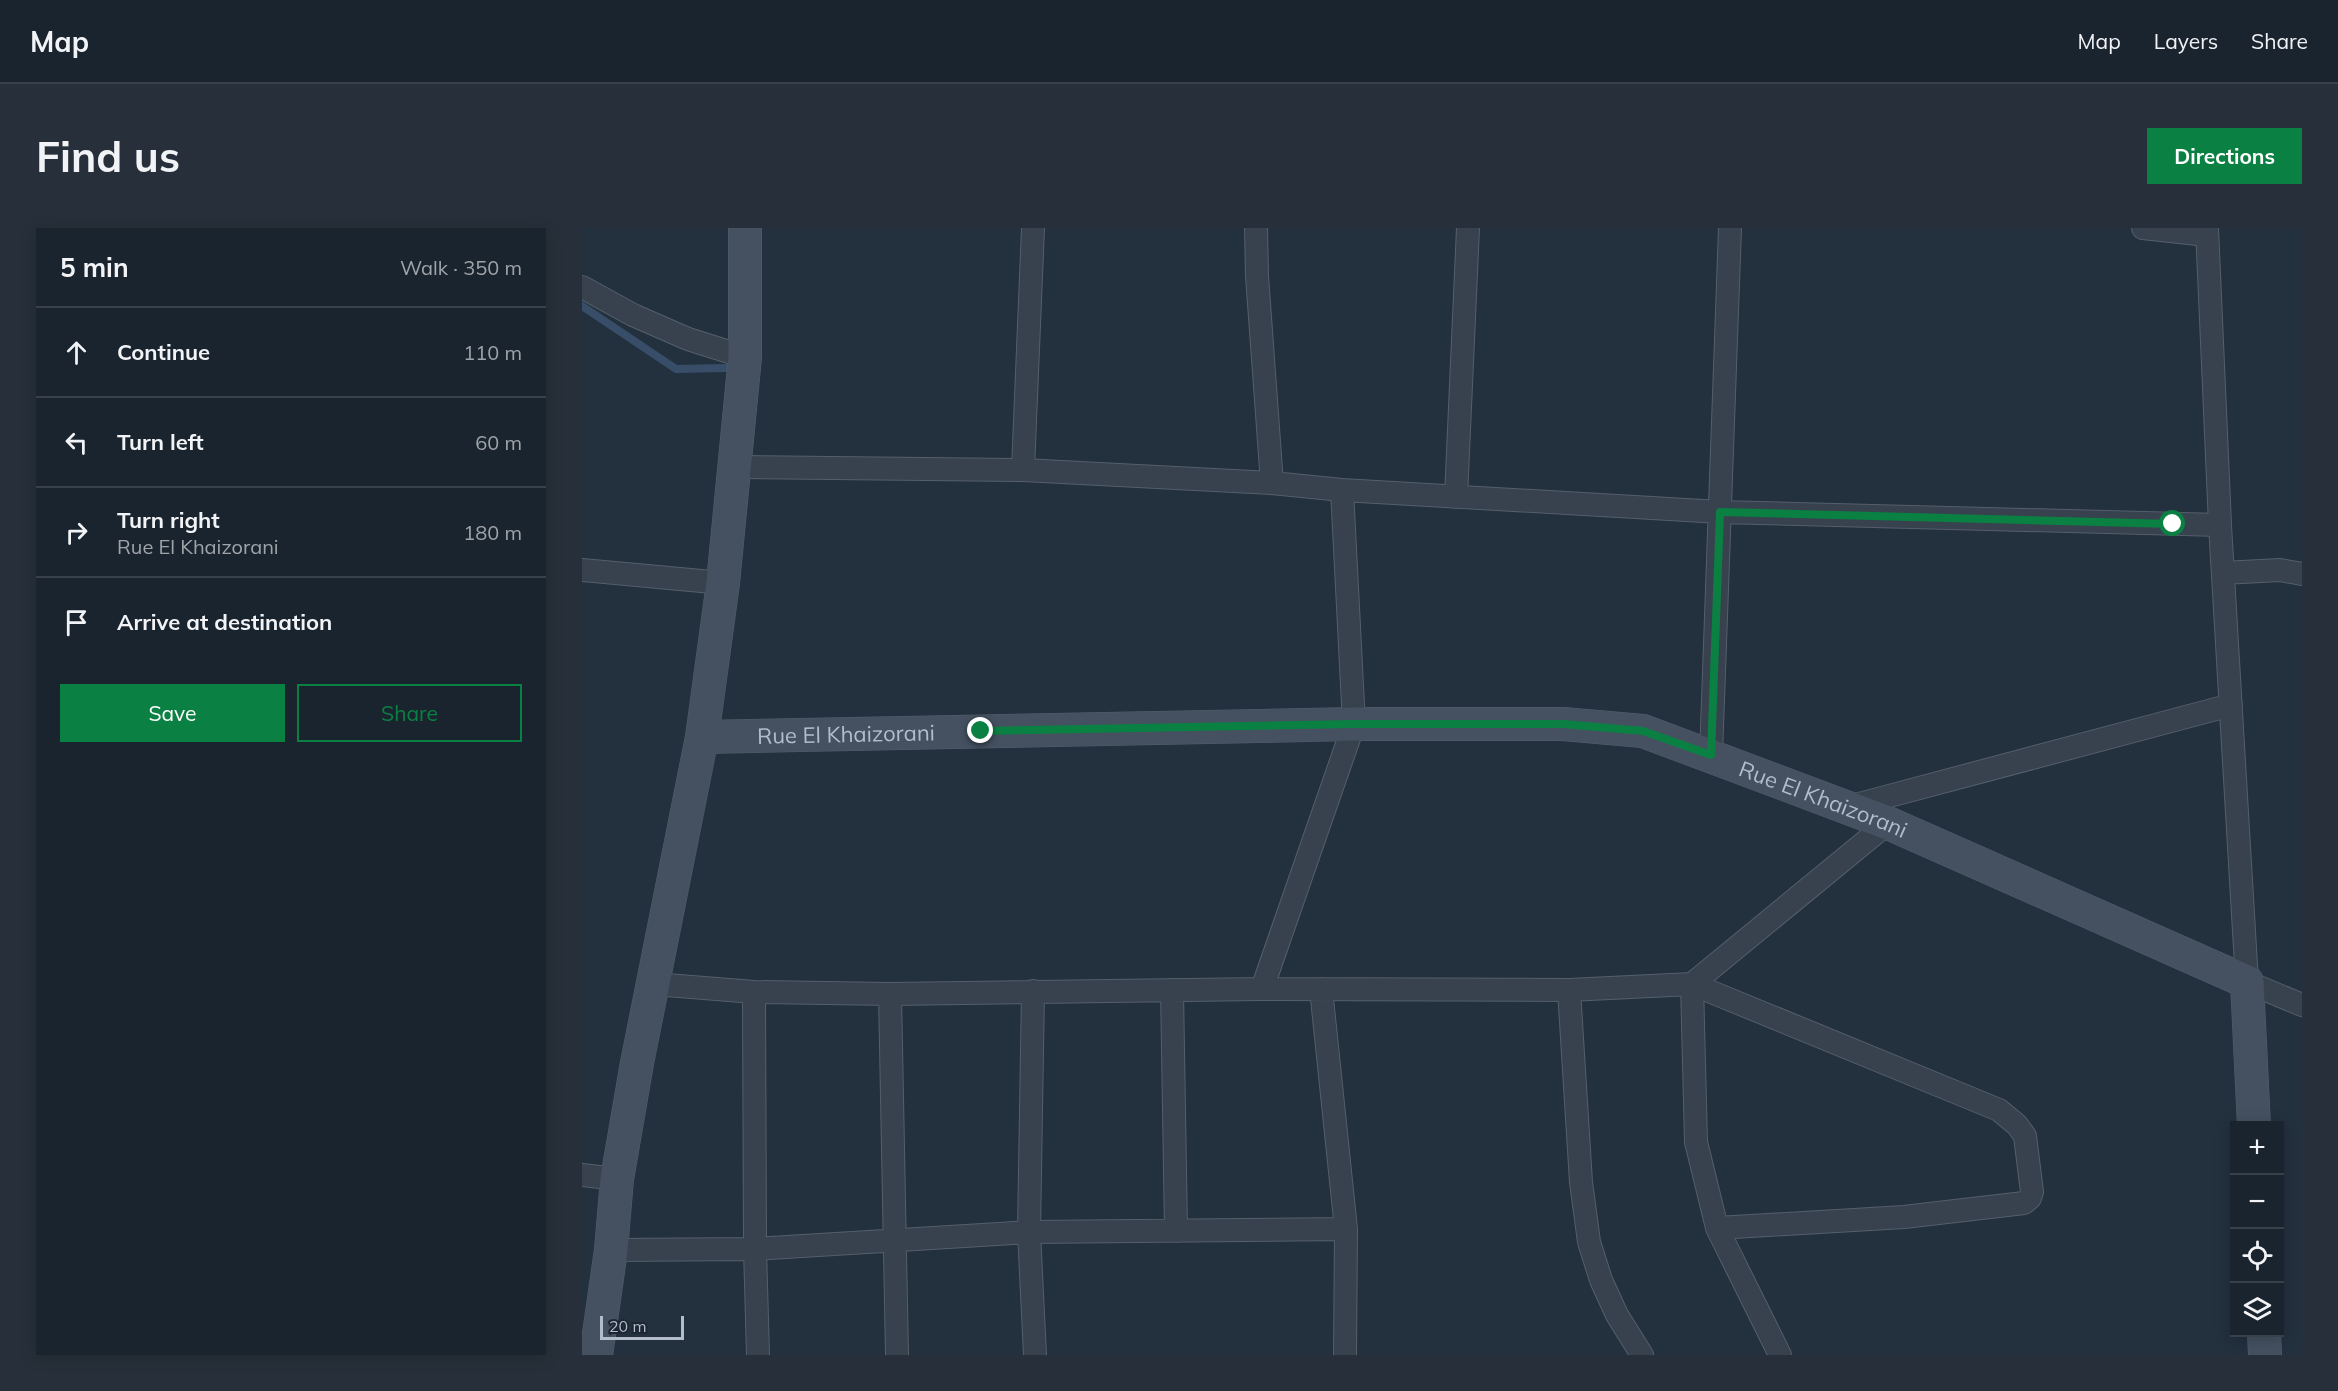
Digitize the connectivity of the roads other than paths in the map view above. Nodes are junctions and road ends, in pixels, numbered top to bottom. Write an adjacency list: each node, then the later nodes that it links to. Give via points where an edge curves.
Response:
1 (745, 228): 9 (street)
2 (1034, 228): 11 (street)
3 (1256, 228): 12 (street)
4 (1467, 228): 14 (street)
5 (1730, 228): 15 (street)
6 (2143, 228): 7 (street)
7 (2207, 231): 16 (street)
8 (582, 287): 9 (street, via 688,339)
9 (745, 357): 10 (street)
10 (735, 467): 11 (street); 20 (street)
11 (1023, 470): 12 (street)
12 (1272, 483): 13 (street)
13 (1342, 490): 14 (street); 22 (street)
14 (1456, 497): 15 (street)
15 (1720, 512): 16 (street); 24 (street)
16 (2220, 525): 18 (street)
17 (582, 570): 20 (street)
18 (2223, 573): 19 (street, via 2280,570); 21 (street)
19 (2302, 574)
20 (723, 583): 23 (street)
21 (2230, 705): 25 (street); 27 (street)
22 (1354, 724): 23 (street, Rue El Khaizorani); 24 (street, Rue El Khaizorani, via 1563,724 1615,728 1643,731); 30 (street)
23 (702, 736): 28 (street)
24 (1711, 755): 25 (street, Rue El Khaizorani)
25 (1848, 807): 26 (street, Rue El Khaizorani)
26 (1888, 823): 27 (street, Rue El Khaizorani); 29 (street)
27 (2247, 982): 37 (street, Rue El Khaizorani); 38 (street)
28 (654, 984): 35 (street); 40 (street)
29 (1692, 984): 33 (street); 41 (street, via 1696,1142); 41 (street, via 1999,1110 2025,1136 2032,1192 2024,1203 1904,1217)
30 (1262, 989): 31 (street); 32 (street)
31 (1321, 989): 33 (street); 42 (street)
32 (1172, 990): 34 (street); 43 (street)
33 (1569, 990): 54 (street, via 1581,1182 1589,1242 1617,1315)
34 (1033, 991): 36 (street); 44 (street)
35 (754, 992): 36 (street); 46 (street)
36 (890, 994): 45 (street)
37 (2302, 1005)
38 (2254, 1121)
39 (582, 1175): 40 (street)
40 (617, 1179): 47 (street)
41 (1717, 1228): 55 (street)
42 (1346, 1229): 43 (street); 53 (street)
43 (1176, 1231): 44 (street)
44 (1029, 1232): 45 (street); 52 (street)
45 (894, 1242): 46 (street); 51 (street)
46 (755, 1249): 47 (street); 50 (street)
47 (611, 1250): 49 (street)
48 (2264, 1337): 56 (street)
49 (596, 1355)
50 (758, 1355)
51 (897, 1355)
52 (1035, 1355)
53 (1345, 1355)
54 (1642, 1355)
55 (1780, 1355)
56 (2265, 1355)

